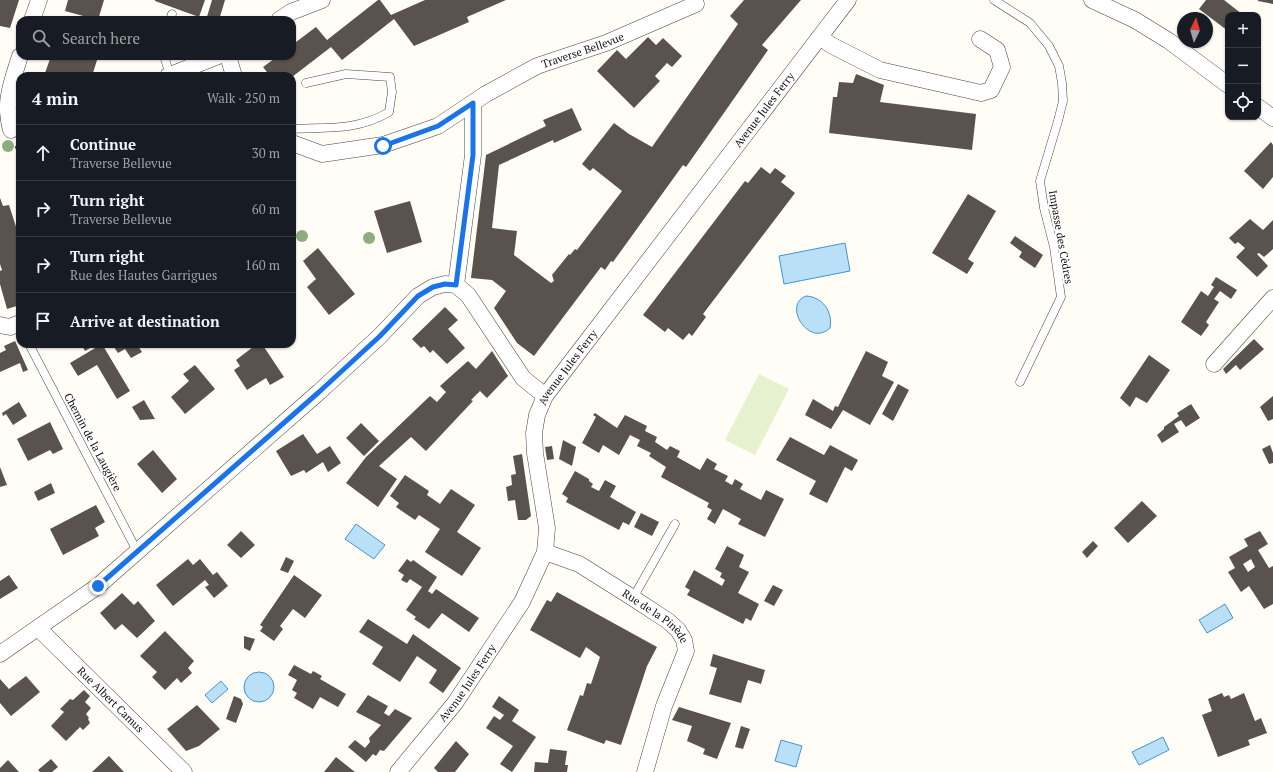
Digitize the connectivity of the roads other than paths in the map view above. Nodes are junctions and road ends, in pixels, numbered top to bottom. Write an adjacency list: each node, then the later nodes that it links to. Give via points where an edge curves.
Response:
1 (39, 0): 7 (street)
2 (322, 0): 8 (street)
3 (848, 0): 9 (street, Avenue Jules Ferry)
4 (994, 0): 32 (lane, Impasse des Cèdres, via 1030,23 1049,46 1059,66 1062,83 1063,100 1040,181 1054,247 1061,297)
5 (1092, 0): 19 (street, via 1135,20 1169,41)
6 (696, 4): 20 (street, Traverse Bellevue, via 606,43 537,66)
7 (33, 16)
8 (285, 16)
9 (820, 36): 10 (street, via 831,45 880,70 981,93 991,90 1002,67 997,50); 33 (street, Avenue Jules Ferry)
10 (980, 39)
11 (19, 60): 23 (street, via 7,96)
12 (165, 60): 15 (lane)
13 (208, 60): 16 (street)
14 (229, 60): 17 (street)
15 (168, 72)
16 (179, 72)
17 (233, 72)
18 (306, 84): 24 (lane, via 346,74 390,77 392,92 389,112 375,121 350,128)
19 (1227, 84)
20 (473, 103): 25 (street, Traverse Bellevue, via 438,126 383,146 322,154); 26 (street, via 473,155)
21 (1261, 109): 22 (street)
22 (1273, 118)
23 (10, 130)
24 (296, 130)
25 (296, 144)
26 (456, 285): 33 (street, via 468,295 523,378); 35 (street, via 433,287 418,296 380,336 319,392)
27 (1273, 298): 31 (street)
28 (0, 325): 29 (street)
29 (16, 326)
30 (31, 348): 35 (lane, Chemin de la Laugière)
31 (1214, 364)
32 (1020, 382)
33 (545, 396): 36 (street, Avenue Jules Ferry, via 537,415 534,434 547,528)
34 (675, 524): 37 (lane)
35 (137, 551): 38 (street, via 98,586)
36 (545, 552): 37 (street, Rue de la Pinède, via 579,564); 41 (street, Avenue Jules Ferry, via 522,602 456,703)
37 (633, 598): 42 (street, Rue de la Pinède, via 678,630 684,640 686,651 664,706)
38 (38, 628): 39 (street); 40 (street, Rue Albert Camus)
39 (0, 654)
40 (184, 772)
41 (398, 772)
42 (645, 772)

